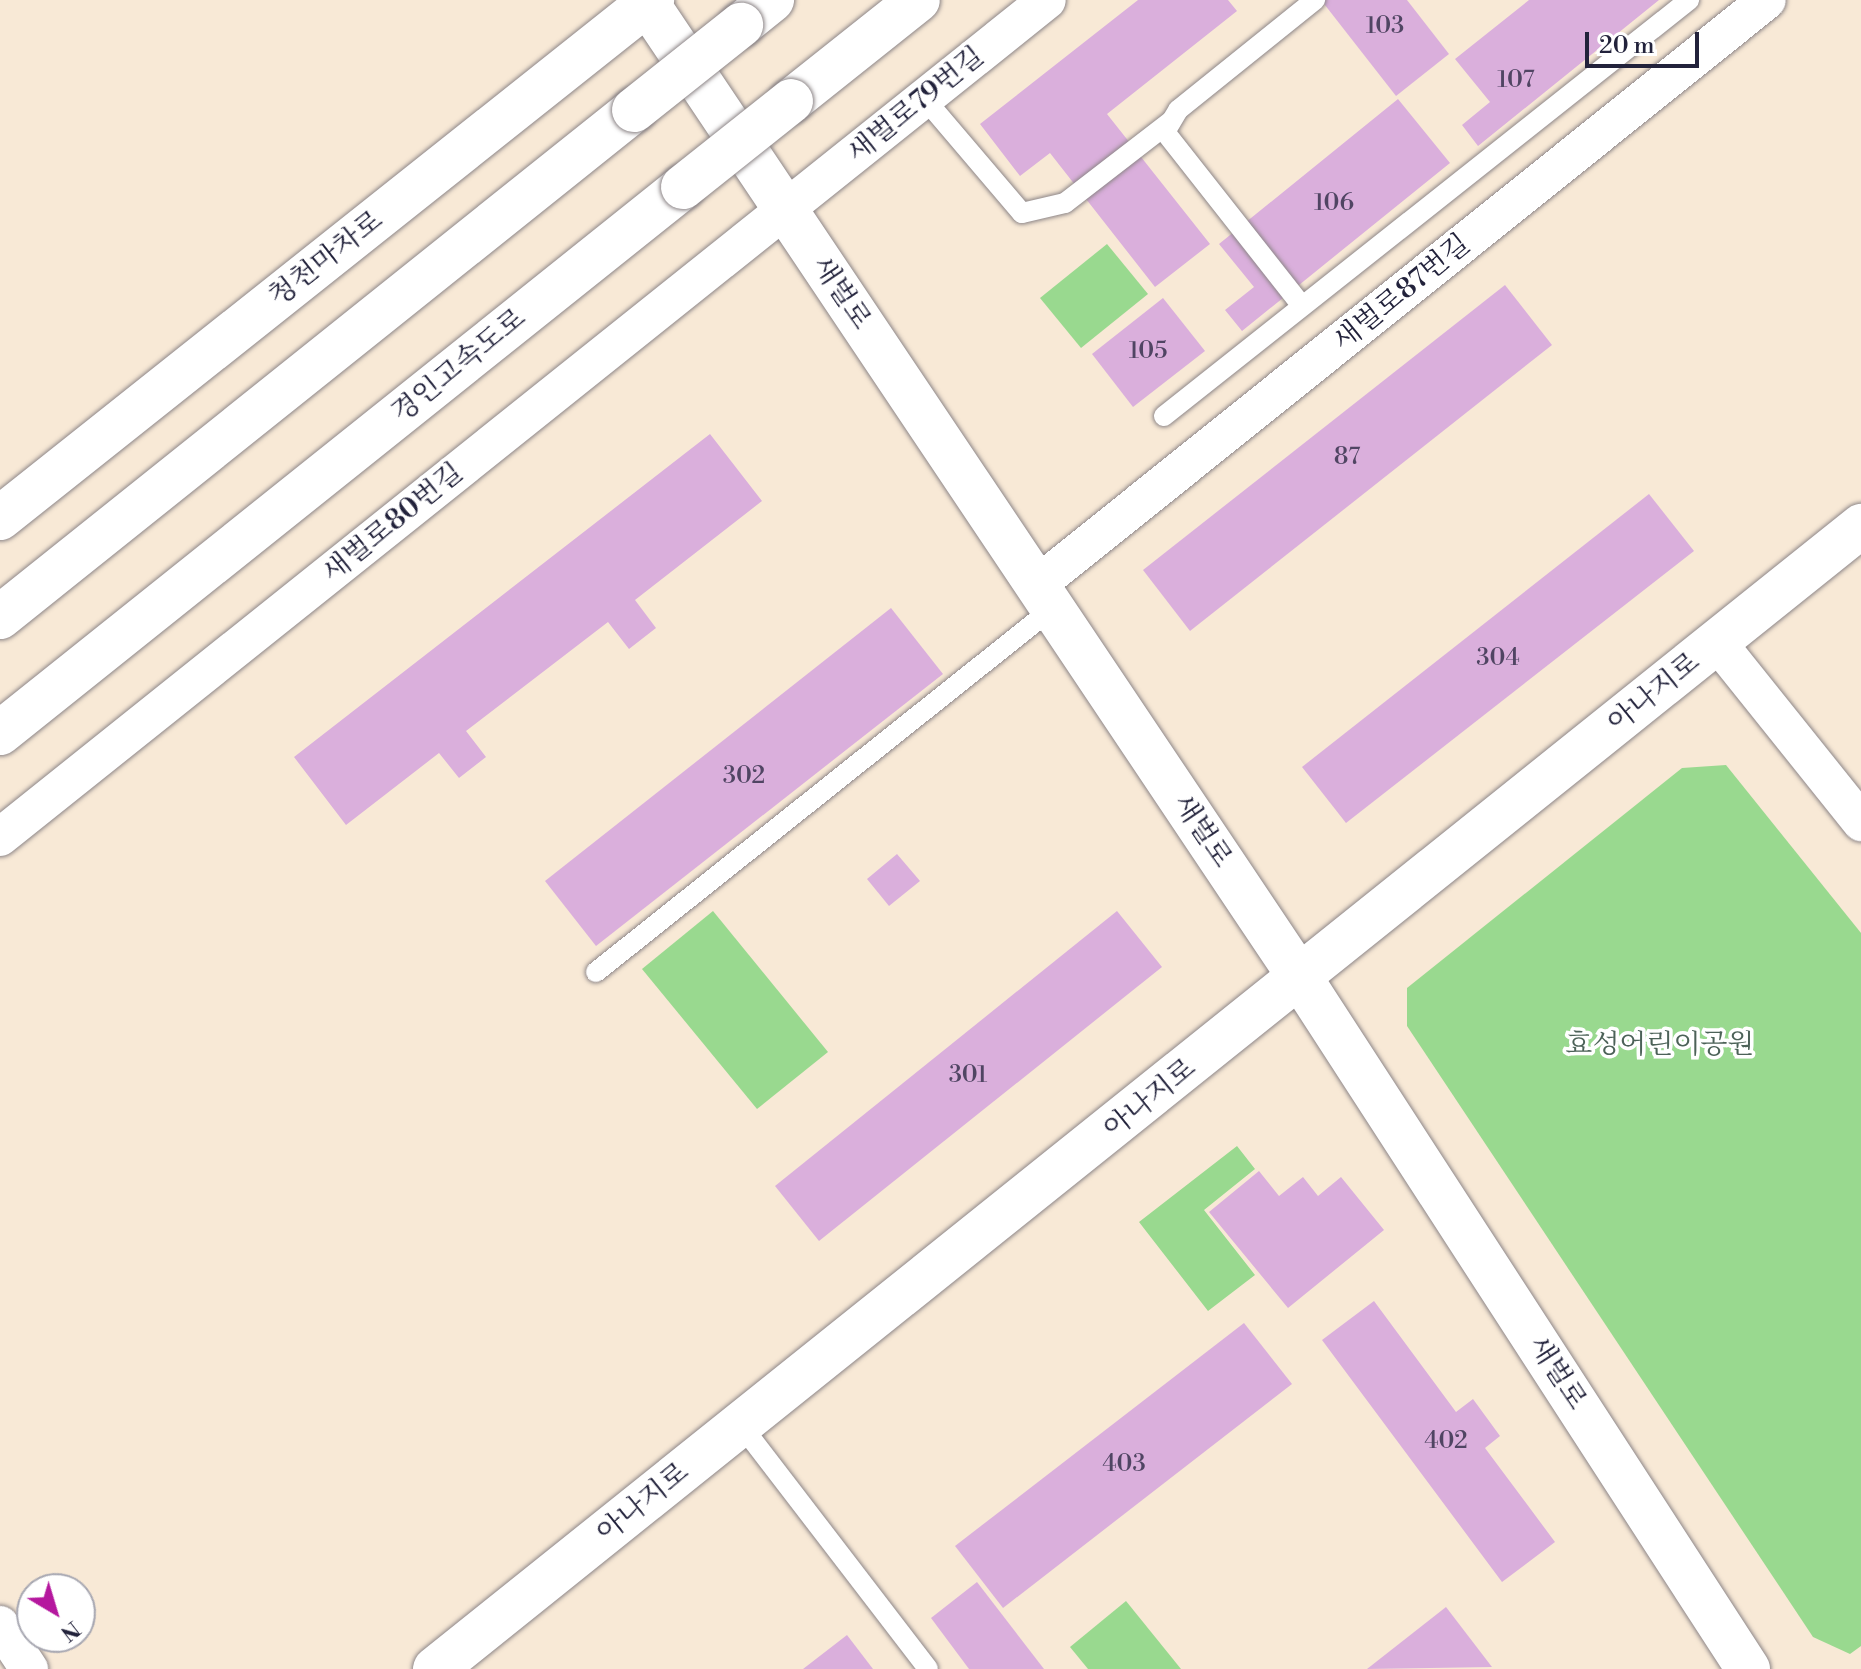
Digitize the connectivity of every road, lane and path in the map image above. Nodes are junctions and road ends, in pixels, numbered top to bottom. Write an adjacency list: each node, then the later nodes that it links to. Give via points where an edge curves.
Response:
1 (918, 0): 18 (main road, 경인고속도로, bridge)
2 (1047, 0): 8 (street, 새벌로79번길)
3 (1315, 0): 9 (lane)
4 (1689, 0): 11 (lane)
5 (1767, 0): 15 (street, 새벌로87번길)
6 (648, 1): 10 (main road, 새벌로); 13 (main road, 청천마차로)
7 (756, 13): 16 (main road, bridge)
8 (924, 98): 9 (lane, via 1022,213 1065,203); 10 (street, 새벌로79번길)
9 (1171, 121): 11 (lane, via 1165,132 1174,149)
10 (785, 209): 15 (main road, 새벌로); 20 (street, 새벌로80번길)
11 (1302, 306): 12 (lane)
12 (1164, 416)
13 (0, 518)
14 (1861, 526): 17 (main road, 아나지로)
15 (1045, 597): 21 (lane); 22 (main road, 새벌로)
16 (0, 617)
17 (1717, 642): 19 (street); 22 (main road, 아나지로)
18 (0, 733)
19 (1861, 822)
20 (0, 837)
21 (596, 972)
22 (1301, 979): 23 (main road, 아나지로); 28 (main road, 새벌로)
23 (741, 1425): 26 (main road, 아나지로); 27 (lane)
24 (0, 1625): 25 (street)
25 (29, 1669)
26 (435, 1669)
27 (928, 1669)
28 (1748, 1669)

